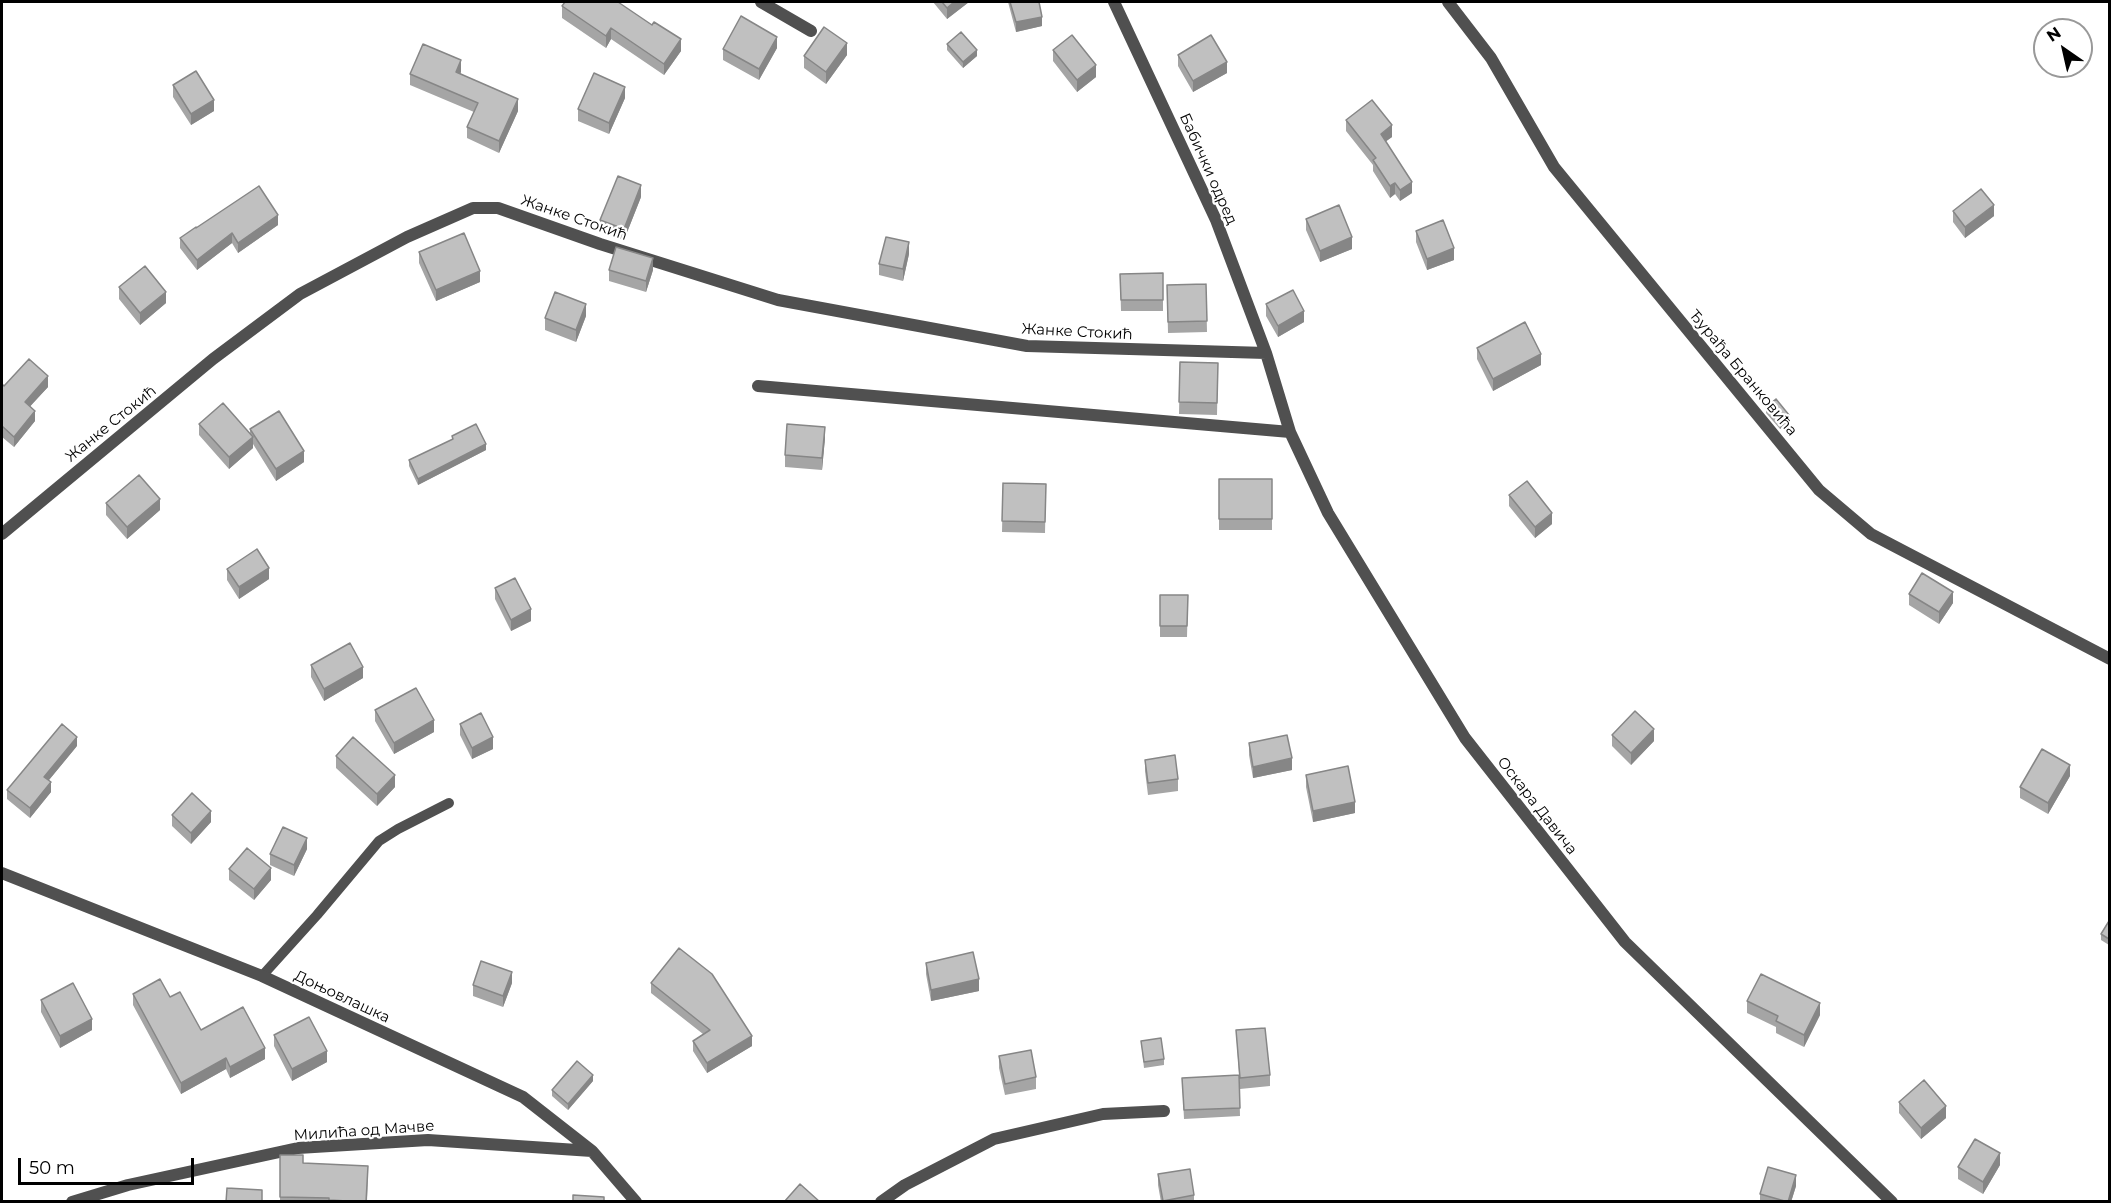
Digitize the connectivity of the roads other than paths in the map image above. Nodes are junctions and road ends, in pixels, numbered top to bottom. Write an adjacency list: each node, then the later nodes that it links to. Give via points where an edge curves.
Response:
1 (761, 2): 4 (street)
2 (1114, 2): 5 (street, Бабички одред, via 1216,220)
3 (1448, 2): 9 (street, Ђурађа Бранковића, via 1491,58 1554,167 1820,490 1871,534)
4 (811, 31)
5 (1266, 353): 7 (street, Оскара Давича); 8 (street, Жанке Стокић, via 1027,346 778,300 498,208 473,208 407,237 300,294 213,359)
6 (758, 386): 7 (street)
7 (1290, 432): 18 (street, Оскара Давича, via 1328,513 1459,728 1624,942)
8 (2, 534)
9 (2109, 659)
10 (449, 803): 12 (lane, via 379,841)
11 (2, 873): 12 (street, Доњовлашка)
12 (262, 976): 14 (street, Доњовлашка, via 523,1097)
13 (1164, 1111): 17 (street, via 1103,1114 994,1139 905,1185)
14 (592, 1151): 15 (street, Милића од Мачве, via 428,1140 298,1148 128,1185); 16 (street, Доњовлашка)
15 (72, 1202)
16 (636, 1202)
17 (881, 1202)
18 (1892, 1202)

